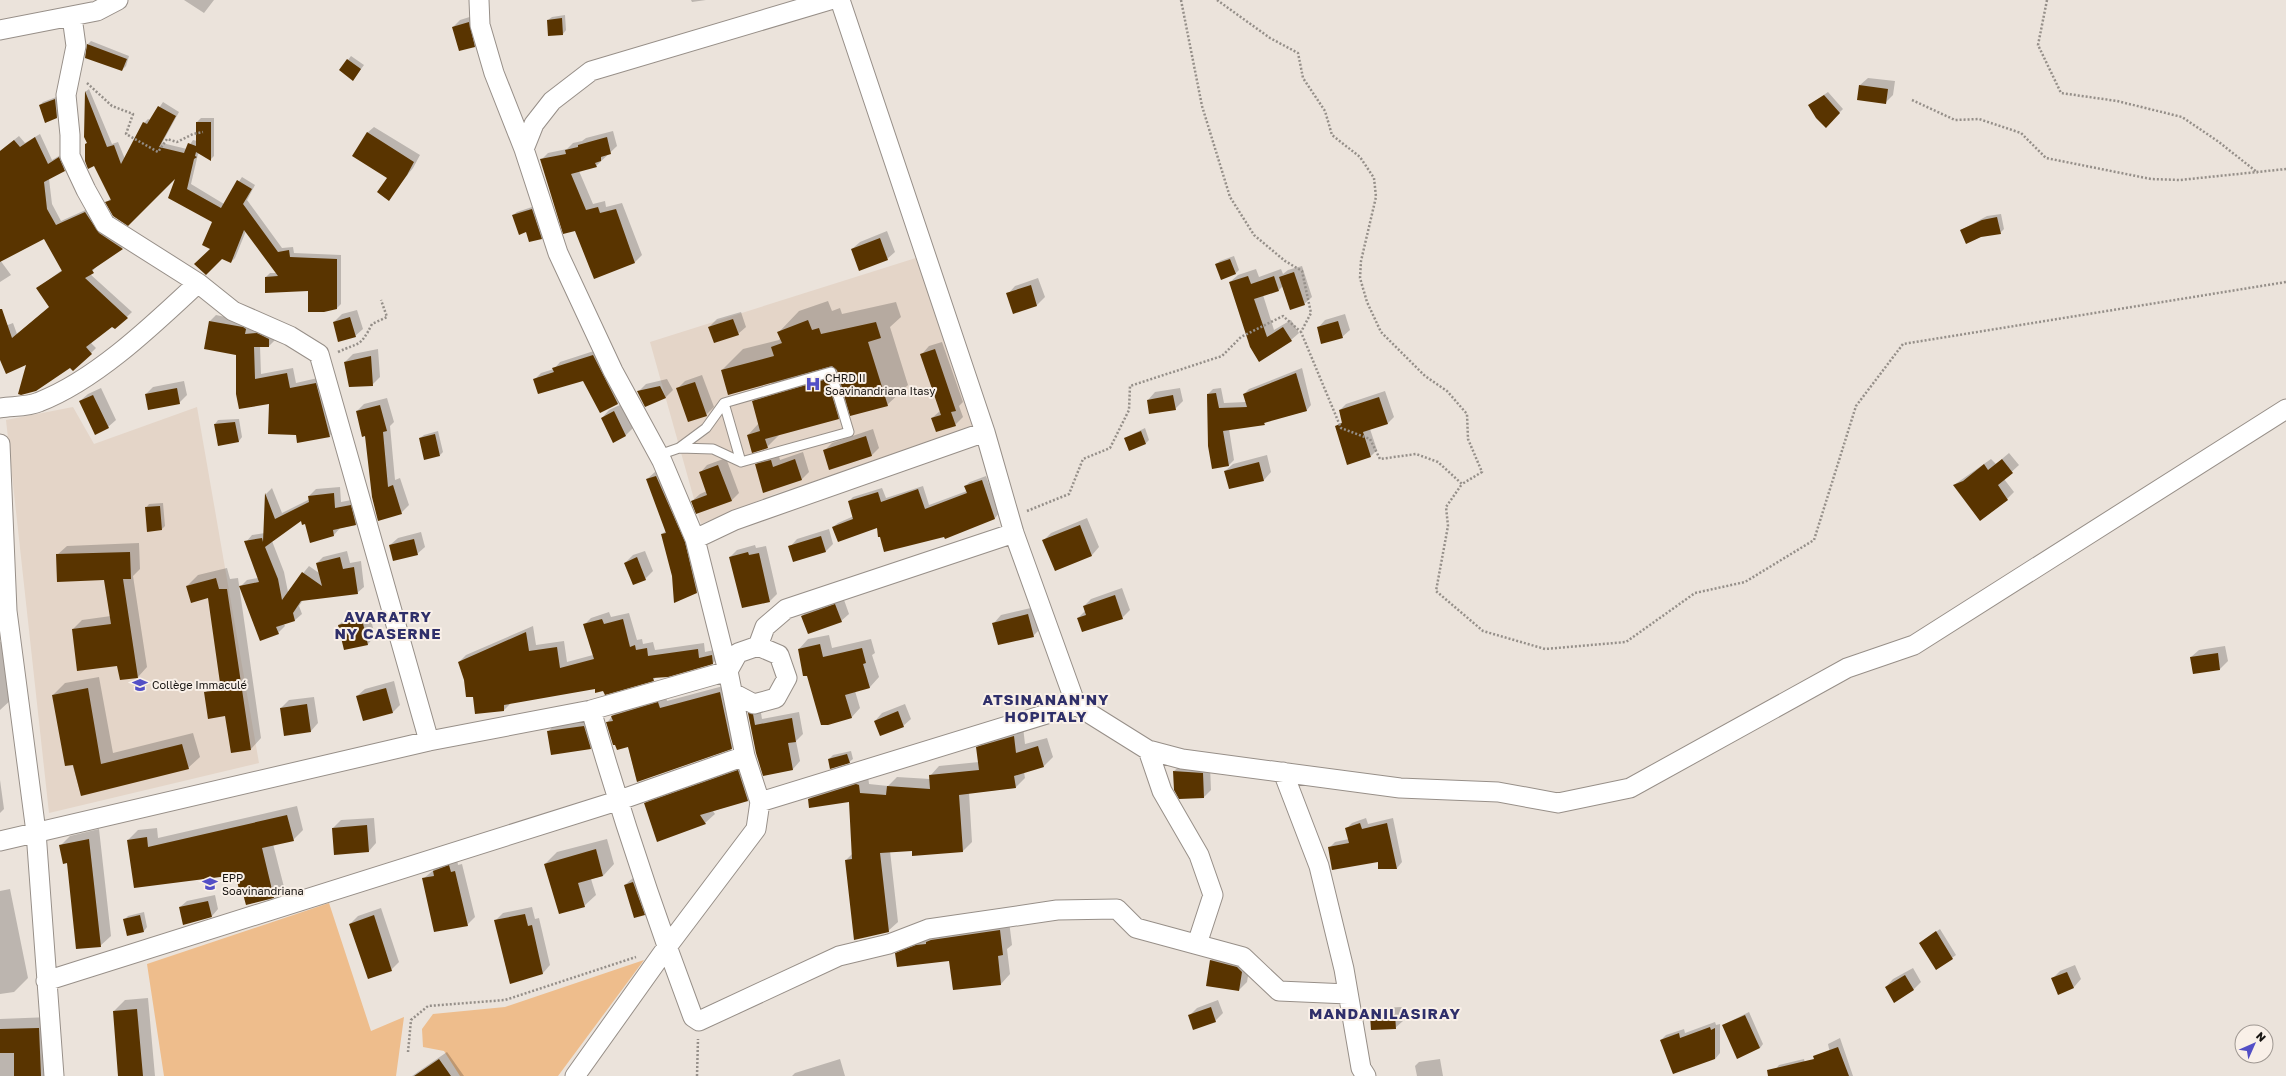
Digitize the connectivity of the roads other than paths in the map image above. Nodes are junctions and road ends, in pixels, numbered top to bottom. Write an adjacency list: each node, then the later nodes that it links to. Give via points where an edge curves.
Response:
1 (118, 0): 5 (street, via 97,11)
2 (479, 0): 7 (street, via 480,25 494,73)
3 (830, 0): 7 (street, via 590,71 552,101 534,124)
4 (840, 0): 12 (street)
5 (72, 17): 6 (street, via 38,21); 8 (street, via 76,46 66,96 70,156 105,224)
6 (0, 30)
7 (524, 149): 15 (street, via 558,253 613,371)
8 (198, 283): 10 (street, via 84,380 38,403); 25 (street, via 234,311 290,336 320,354)
9 (724, 403): 14 (lane, via 706,428); 16 (lane); 16 (lane, via 831,372 849,432)
10 (0, 408)
11 (2286, 409): 28 (street, via 1914,645 1847,668 1630,788 1558,803 1498,792 1400,788)
12 (986, 432): 17 (street); 18 (street, via 735,520)
13 (0, 444): 19 (street)
14 (679, 448): 15 (lane); 16 (lane, via 713,449)
15 (659, 455): 18 (street)
16 (742, 462)
17 (1012, 525): 20 (street, via 786,609 766,627); 23 (street)
18 (695, 538): 21 (street)
19 (4, 611): 31 (street)
20 (758, 646): 21 (street, via 738,653); 22 (street, via 779,656 787,678 776,698 754,704)
21 (728, 672): 22 (street); 24 (street)
22 (733, 693): 27 (street)
23 (1076, 705): 26 (street); 30 (street)
24 (591, 710): 25 (street); 29 (street)
25 (429, 741): 31 (street)
26 (1148, 750): 28 (street, via 1182,759); 33 (street, via 1162,792 1199,855 1213,895)
27 (744, 756): 29 (street); 30 (street)
28 (1283, 772): 36 (street, via 1319,866)
29 (617, 801): 34 (street); 35 (street)
30 (760, 802): 34 (street, via 756,829)
31 (36, 832): 32 (street); 35 (street)
32 (0, 841)
33 (1197, 944): 34 (street, via 1136,928 1117,909 1057,910 935,928 889,944 839,956 699,1021 693,1017); 36 (street, via 1243,957 1279,991)
34 (667, 947): 38 (street)
35 (46, 981): 37 (street)
36 (1348, 994): 39 (street, via 1361,1068)
37 (54, 1076)
38 (575, 1076)
39 (1366, 1076)

